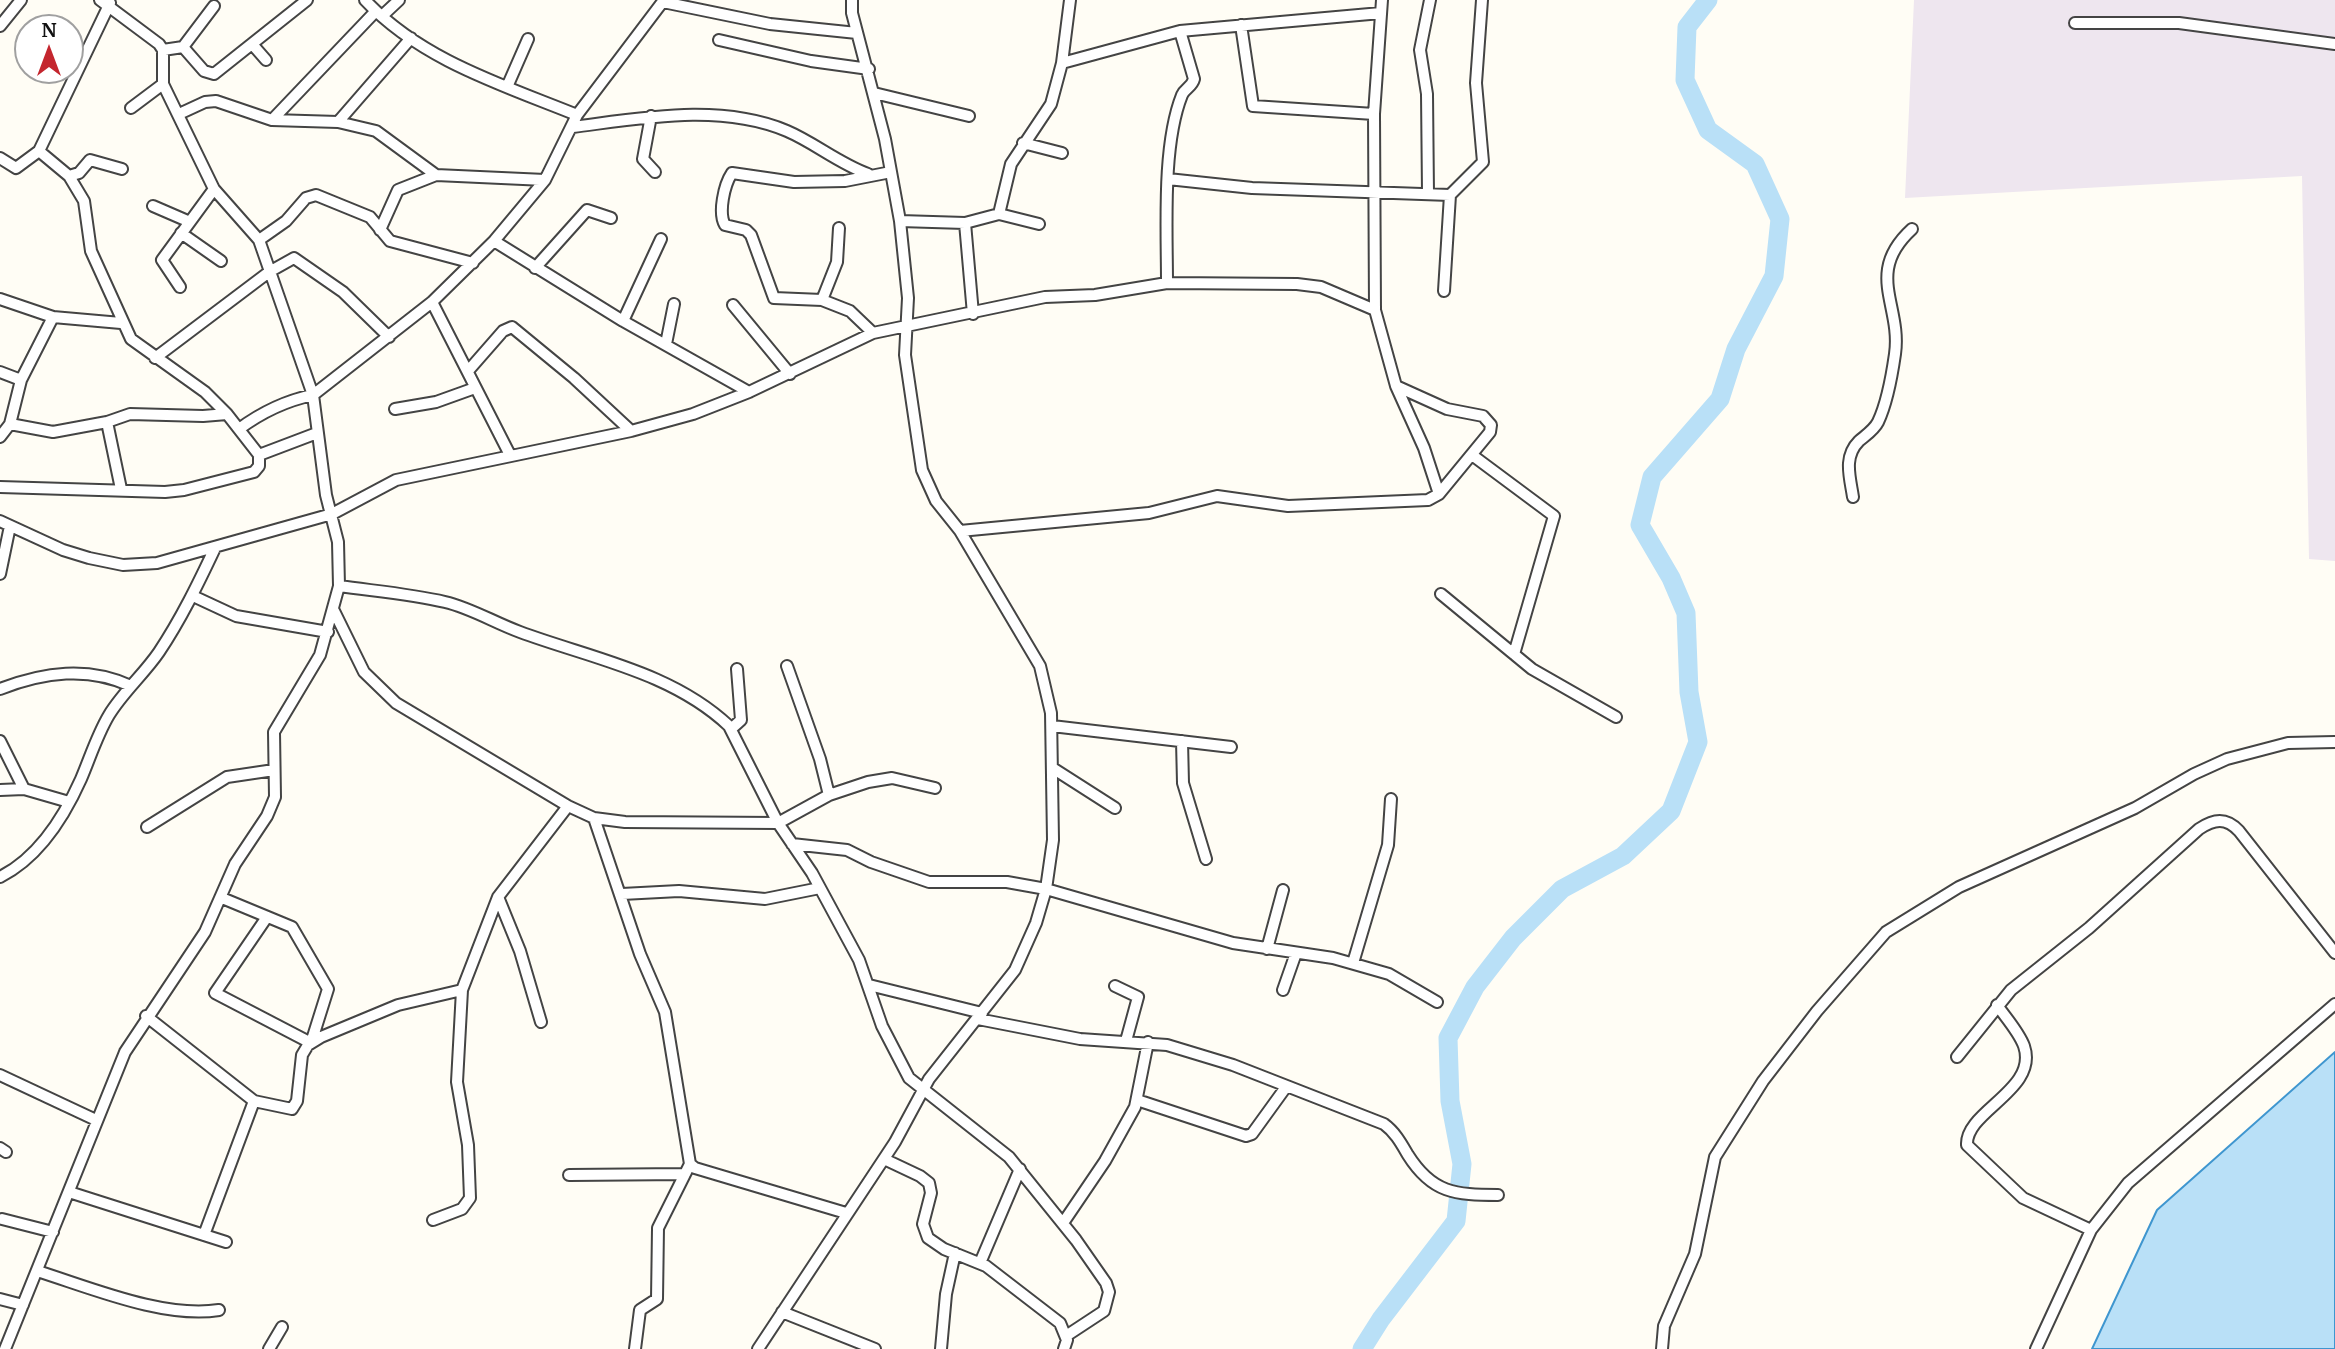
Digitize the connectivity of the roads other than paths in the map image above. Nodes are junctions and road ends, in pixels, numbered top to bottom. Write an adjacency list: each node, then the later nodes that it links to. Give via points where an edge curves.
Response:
1 (307, 0): 23 (street)
2 (365, 0): 14 (street)
3 (399, 0): 14 (street)
4 (852, 0): 19 (street)
5 (1070, 0): 28 (street)
6 (1382, 0): 13 (street)
7 (1430, 0): 56 (street, via 1420,50 1427,94)
8 (1482, 0): 57 (street, via 1476,83 1483,162)
9 (18, 1): 17 (street)
10 (663, 1): 19 (street, via 770,24); 36 (street)
11 (106, 2): 26 (street); 43 (street)
12 (214, 6): 25 (street)
13 (1381, 13): 16 (street); 35 (street)
14 (379, 14): 20 (street); 39 (street)
15 (2075, 23): 24 (street, via 2179,23)
16 (1241, 25): 18 (street); 35 (street, via 1253,106)
17 (0, 26)
18 (1180, 31): 28 (street); 52 (street, via 1194,79 1181,96)
19 (856, 33): 29 (street)
20 (411, 38): 31 (street, via 450,63); 40 (street)
21 (528, 38): 31 (street)
22 (719, 40): 29 (street)
23 (252, 44): 25 (street, via 214,74 204,71); 27 (street)
24 (2335, 44)
25 (183, 47): 26 (street)
26 (163, 50): 30 (street)
27 (267, 60)
28 (1062, 63): 42 (street, via 1051,104)
29 (869, 69): 32 (street)
30 (163, 84): 33 (street); 34 (street)
31 (507, 87): 36 (street)
32 (874, 93): 38 (street); 48 (street)
33 (131, 108)
34 (178, 114): 39 (street, via 216,101); 54 (street)
35 (1374, 114): 55 (street)
36 (577, 115): 41 (street)
37 (651, 116): 41 (street); 47 (street, via 643,159); 49 (street, via 722,116 763,122)
38 (969, 116)
39 (272, 120): 40 (street)
40 (338, 122): 50 (street, via 376,131)
41 (573, 127): 53 (street)
42 (1023, 143): 44 (street); 59 (street, via 1011,164)
43 (39, 152): 45 (street, via 16,168); 51 (street)
44 (1062, 153)
45 (0, 158)
46 (122, 169): 51 (street, via 90,160 79,173)
47 (655, 172)
48 (891, 172): 49 (street); 61 (street)
49 (868, 174): 80 (street, via 855,180 807,182 740,173 729,178 722,223 751,235 774,298)
50 (436, 175): 53 (street); 67 (street, via 401,186)
51 (69, 176): 88 (street, via 83,201 87,241 116,301)
52 (1168, 179): 55 (street, via 1252,188); 76 (street)
53 (545, 180): 71 (street)
54 (214, 189): 62 (street); 70 (street)
55 (1372, 192): 56 (street); 84 (street)
56 (1428, 193): 57 (street)
57 (1450, 195): 78 (street)
58 (153, 206): 62 (street)
59 (999, 214): 63 (street); 64 (street)
60 (611, 218): 74 (street, via 587,210)
61 (900, 221): 63 (street); 89 (street, via 907,279)
62 (190, 222): 68 (street)
63 (965, 223): 85 (street)
64 (1039, 224)
65 (839, 228): 80 (street, via 837,262)
66 (1912, 229): 116 (street, via 1891,254 1886,283 1895,355 1878,421 1851,450 1848,462)
67 (380, 230): 70 (street, via 370,217 311,195); 73 (street, via 390,241)
68 (181, 233): 72 (street); 77 (street, via 162,260)
69 (661, 239): 87 (street)
70 (259, 240): 75 (street)
71 (494, 241): 73 (street); 74 (street)
72 (221, 261)
73 (473, 262): 81 (street)
74 (536, 268): 87 (street)
75 (269, 272): 91 (street, via 290,259 299,259 343,292); 93 (street); 101 (street)
76 (1167, 283): 84 (street, via 1321,287); 85 (street, via 1095,295 1045,297)
77 (180, 287)
78 (1444, 291)
79 (0, 299): 86 (street)
80 (822, 300): 90 (street, via 850,311)
81 (432, 302): 91 (street); 94 (street)
82 (674, 304): 92 (street)
83 (733, 305): 96 (street)
84 (1375, 310): 98 (street)
85 (973, 314): 89 (street)
86 (53, 317): 88 (street); 97 (street)
87 (623, 321): 92 (street)
88 (121, 323): 93 (street, via 131,339)
89 (906, 327): 90 (street); 119 (street, via 909,386 922,470 936,501)
90 (873, 333): 96 (street)
91 (389, 337): 101 (street)
92 (666, 344): 100 (street)
93 (156, 358): 103 (street)
94 (468, 370): 99 (street); 107 (street, via 512,327)
95 (0, 372): 97 (street)
96 (790, 374): 100 (street)
97 (21, 380): 105 (street)
98 (1396, 386): 112 (street, via 1440,407 1489,421 1490,432); 115 (street)
99 (475, 388): 102 (street, via 436,402); 111 (street)
100 (749, 393): 107 (street)
101 (313, 395): 106 (street, via 264,411); 108 (street)
102 (396, 409)
103 (227, 414): 104 (street, via 130,414); 106 (street)
104 (107, 422): 105 (street, via 42,432); 114 (street)
105 (10, 424): 109 (street)
106 (239, 429): 110 (street)
107 (631, 431): 111 (street)
108 (317, 433): 110 (street); 117 (street)
109 (0, 436)
110 (259, 455): 114 (street, via 259,466 247,475 184,490)
111 (510, 455): 117 (street, via 396,480)
112 (1472, 455): 115 (street); 127 (street, via 1555,516)
113 (0, 487): 114 (street)
114 (121, 489)
115 (1439, 494): 119 (street, via 1417,503 1288,506 1217,496 1149,513)
116 (1853, 497)
117 (332, 514): 120 (street); 122 (street)
118 (5, 524): 120 (street, via 63,550 123,565 157,563); 121 (street)
119 (960, 531): 133 (street, via 1040,666 1048,687)
120 (215, 548): 124 (street)
121 (0, 574)
122 (340, 586): 125 (street); 134 (street, via 445,602 607,660 680,692)
123 (1441, 594): 127 (street)
124 (193, 596): 126 (street, via 236,616); 130 (street)
125 (334, 611): 126 (street); 147 (street, via 364,672 396,703)
126 (328, 632): 140 (street, via 302,688 274,732)
127 (1514, 654): 132 (street)
128 (787, 666): 144 (street)
129 (737, 669): 134 (street, via 741,720)
130 (131, 687): 131 (street, via 102,675 73,673 41,676); 146 (street, via 110,714)
131 (0, 689)
132 (1616, 717)
133 (1052, 726): 136 (street); 139 (street)
134 (731, 729): 150 (street)
135 (0, 741): 142 (street)
136 (1182, 741): 138 (street); 153 (street, via 1183,783)
137 (2335, 741): 216 (street, via 2288,743 2227,759 2135,808 1959,887 1886,932 1763,1081 1715,1157 1695,1254 1664,1326)
138 (1231, 747)
139 (1054, 769): 148 (street); 156 (street, via 1053,840)
140 (274, 770): 151 (street, via 227,777); 160 (street, via 273,804 235,864)
141 (935, 788): 144 (street, via 892,778)
142 (24, 789): 143 (street); 146 (street)
143 (0, 790)
144 (829, 795): 150 (street)
145 (1391, 799): 165 (street, via 1388,845)
146 (69, 802): 154 (street, via 33,853)
147 (568, 806): 149 (street); 159 (street)
148 (1115, 808)
149 (594, 818): 150 (street); 158 (street)
150 (778, 823): 152 (street)
151 (147, 827)
152 (792, 844): 155 (street); 156 (street, via 847,850 929,882 1007,882)
153 (1206, 859)
154 (0, 877)
155 (820, 888): 158 (street, via 765,899 679,891); 166 (street)
156 (1046, 889): 162 (street); 174 (street, via 1015,971)
157 (1283, 890): 162 (street)
158 (622, 894): 187 (street, via 640,954 665,1012)
159 (498, 897): 168 (street); 175 (street)
160 (222, 898): 161 (street); 173 (street, via 205,932)
161 (267, 917): 178 (street, via 292,927 328,989); 178 (street, via 215,993)
162 (1267, 949): 163 (street)
163 (1296, 953): 165 (street); 169 (street)
164 (2335, 953): 172 (street, via 2232,823 2215,821 2199,829)
165 (1353, 963): 170 (street, via 1389,974)
166 (869, 985): 174 (street); 181 (street, via 909,1078)
167 (1115, 986): 176 (street, via 1138,998)
168 (462, 990): 178 (street, via 398,1005); 194 (street, via 457,1082 468,1146 470,1198 462,1209)
169 (1283, 990)
170 (1437, 1002)
171 (2335, 1004): 196 (street, via 2128,1183)
172 (1997, 1005): 179 (street); 196 (street, via 2024,1047 2024,1066 2011,1089 1970,1130 1967,1146 2023,1198)
173 (146, 1016): 184 (street); 185 (street)
174 (980, 1016): 176 (street, via 1080,1040); 181 (street)
175 (541, 1022)
176 (1126, 1041): 177 (street)
177 (1147, 1042): 182 (street, via 1233,1065); 183 (street)
178 (311, 1043): 184 (street, via 302,1055 296,1107)
179 (1957, 1057)
180 (0, 1076): 185 (street)
181 (924, 1087): 186 (street); 188 (street)
182 (1286, 1087): 183 (street, via 1246,1136); 191 (street, via 1384,1124 1421,1174 1444,1191)
183 (1137, 1100): 195 (street, via 1105,1161)
184 (254, 1101): 198 (street)
185 (96, 1120): 190 (street)
186 (884, 1159): 192 (street); 200 (street, via 929,1184 925,1231 928,1238)
187 (687, 1169): 189 (street); 192 (street); 211 (street, via 658,1228 657,1299 640,1310)
188 (1020, 1169): 195 (street); 201 (street)
189 (569, 1175)
190 (69, 1192): 197 (street); 198 (street)
191 (1495, 1195)
192 (846, 1213): 206 (street)
193 (2, 1219): 197 (street)
194 (433, 1220)
195 (1063, 1223): 208 (street, via 1107,1283 1109,1293 1104,1311)
196 (2091, 1230): 217 (street)
197 (53, 1232): 202 (street)
198 (204, 1236): 199 (street)
199 (226, 1242)
200 (955, 1254): 201 (street); 214 (street)
201 (980, 1263): 208 (street, via 1060,1323)
202 (37, 1271): 204 (street); 205 (street, via 171,1308)
203 (0, 1299): 204 (street)
204 (23, 1305): 209 (street)
205 (219, 1310)
206 (782, 1312): 212 (street); 213 (street)
207 (282, 1327): 210 (street)
208 (1066, 1336): 215 (street)
209 (5, 1349)
210 (269, 1349)
211 (635, 1349)
212 (758, 1349)
213 (875, 1349)
214 (941, 1349)
215 (1064, 1349)
216 (1662, 1349)
217 (2036, 1349)

